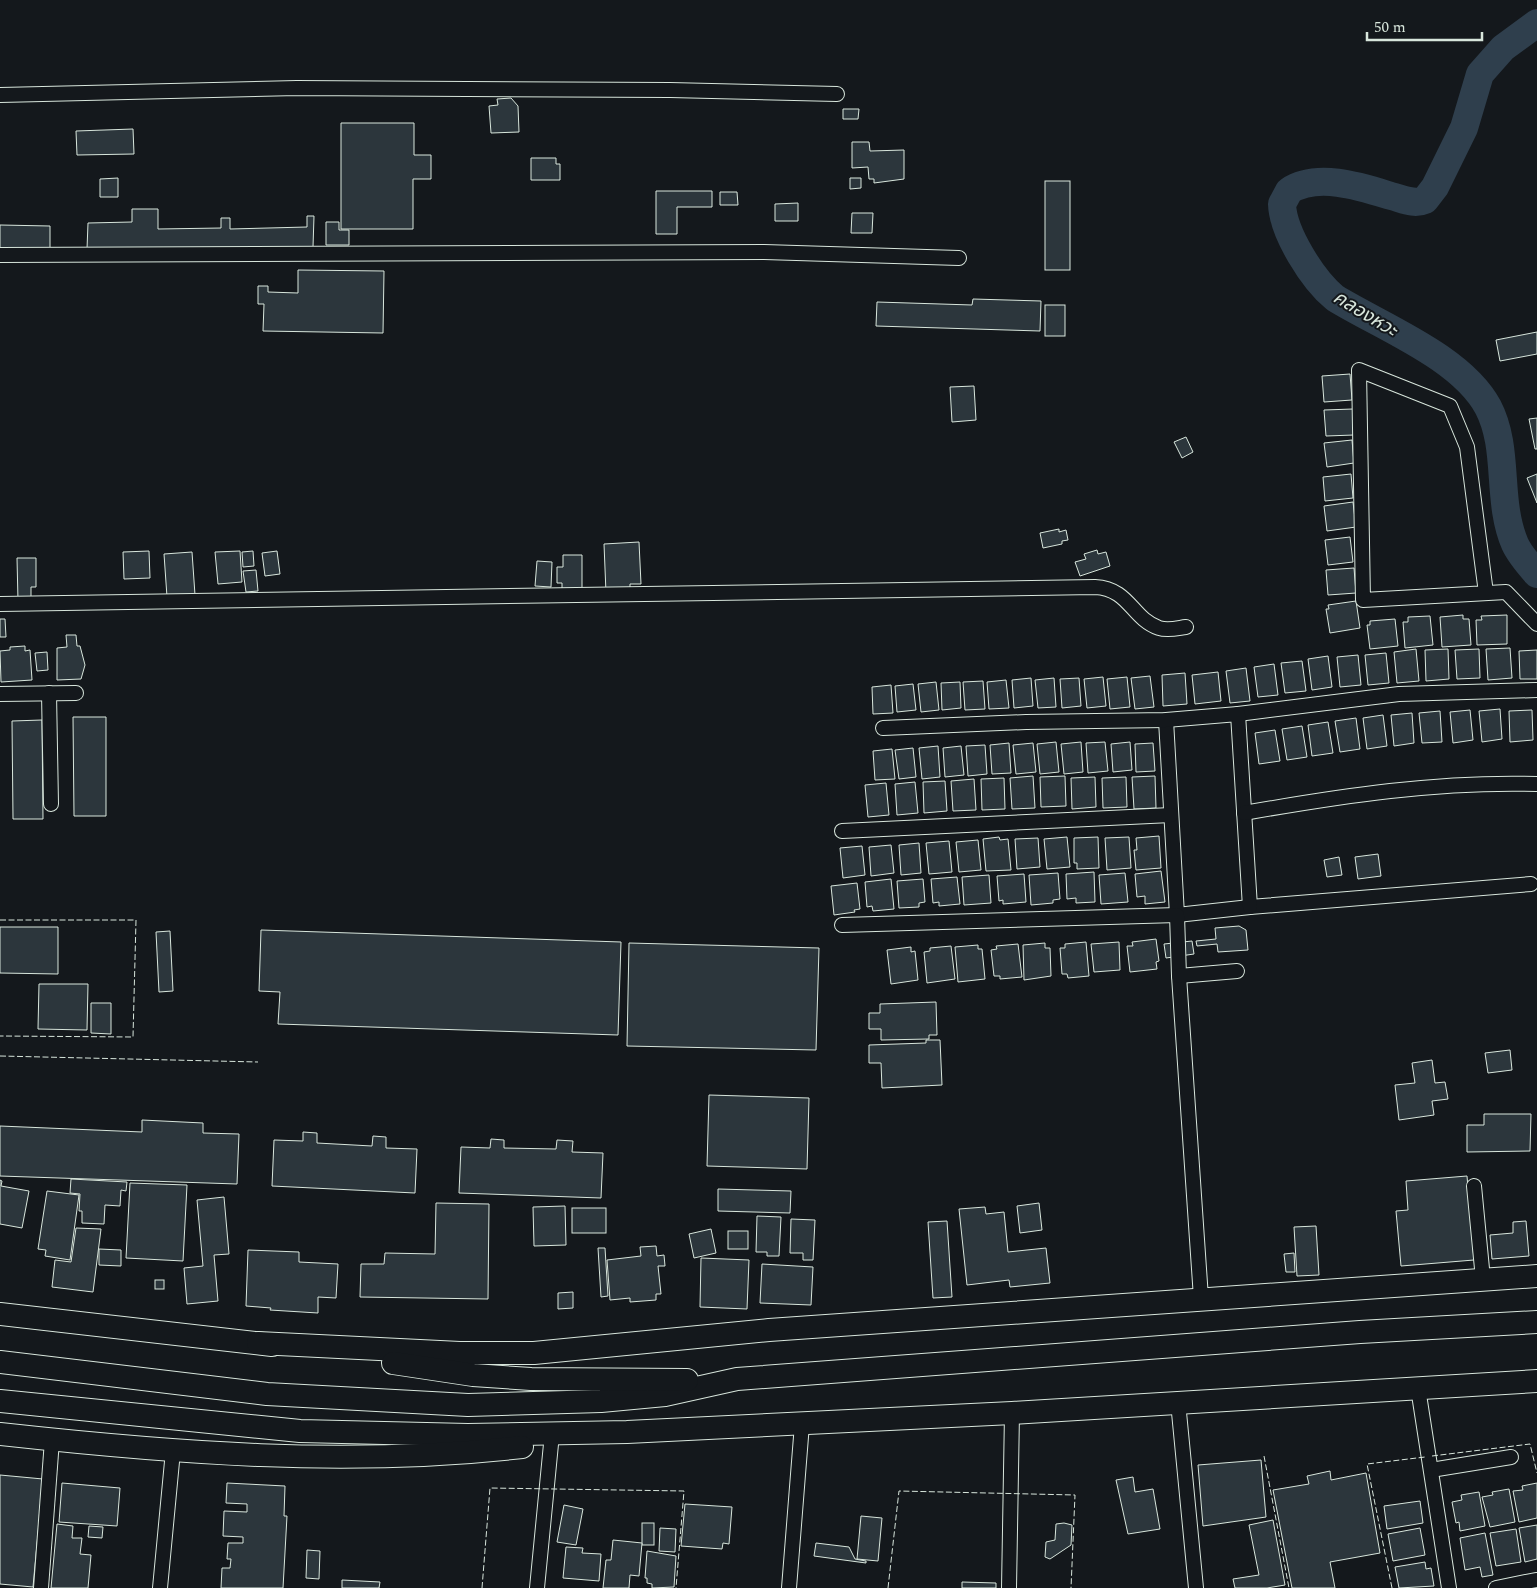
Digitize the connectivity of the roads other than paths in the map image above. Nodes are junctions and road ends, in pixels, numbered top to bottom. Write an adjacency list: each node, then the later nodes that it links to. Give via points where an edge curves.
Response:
1 (837, 94): 2 (street, via 297,88)
2 (0, 95)
3 (0, 254): 4 (street, via 764,252)
4 (959, 258)
5 (1486, 593): 5 (street, via 1467,447 1450,406 1359,370 1363,600); 7 (street, via 1506,592)
6 (0, 604): 8 (street, via 1094,587 1119,593 1144,620 1159,628)
7 (1537, 624)
8 (1186, 628)
9 (1537, 690): 13 (street, via 1399,694)
10 (49, 693): 11 (street); 12 (street); 17 (street)
11 (76, 693)
12 (0, 694)
13 (1238, 714): 14 (street); 18 (street)
14 (1166, 720): 15 (street); 19 (street)
15 (883, 728)
16 (1537, 784): 18 (street, via 1358,793)
17 (51, 804)
18 (1244, 812): 22 (street)
19 (1172, 815): 20 (street); 23 (street)
20 (842, 831)
21 (1531, 884): 22 (street)
22 (1250, 906): 23 (street)
23 (1177, 915): 24 (street); 26 (street)
24 (842, 926)
25 (1237, 971): 26 (street)
26 (1179, 976): 30 (street)
27 (1474, 1186): 29 (street)
28 (1537, 1276): 29 (highway)
29 (1483, 1279): 30 (highway)
30 (1200, 1298): 33 (highway, via 769,1330 534,1353 460,1353)
31 (0, 1314): 33 (highway)
32 (1537, 1322): 35 (highway)
33 (258, 1343): 35 (highway, via 473,1375 590,1380)
34 (0, 1362): 35 (highway, via 267,1394 468,1405 664,1395)
35 (737, 1379)
36 (1537, 1381): 37 (highway)
37 (1418, 1388): 39 (highway); 48 (street)
38 (0, 1401): 42 (highway, via 300,1431 468,1435)
39 (1178, 1402): 40 (highway); 55 (street)
40 (1012, 1414): 41 (highway); 54 (street)
41 (802, 1424): 42 (highway); 53 (street)
42 (627, 1432): 45 (highway)
43 (0, 1434): 44 (highway)
44 (52, 1440): 46 (highway); 50 (street)
45 (551, 1444): 46 (highway, via 488,1451 367,1457); 52 (street)
46 (174, 1451): 51 (street)
47 (1510, 1457): 48 (street)
48 (1431, 1470): 56 (street)
49 (1536, 1580): 57 (street)
50 (41, 1588)
51 (160, 1588)
52 (537, 1588)
53 (789, 1588)
54 (1009, 1588)
55 (1196, 1588)
56 (1449, 1588)
57 (1496, 1588)

